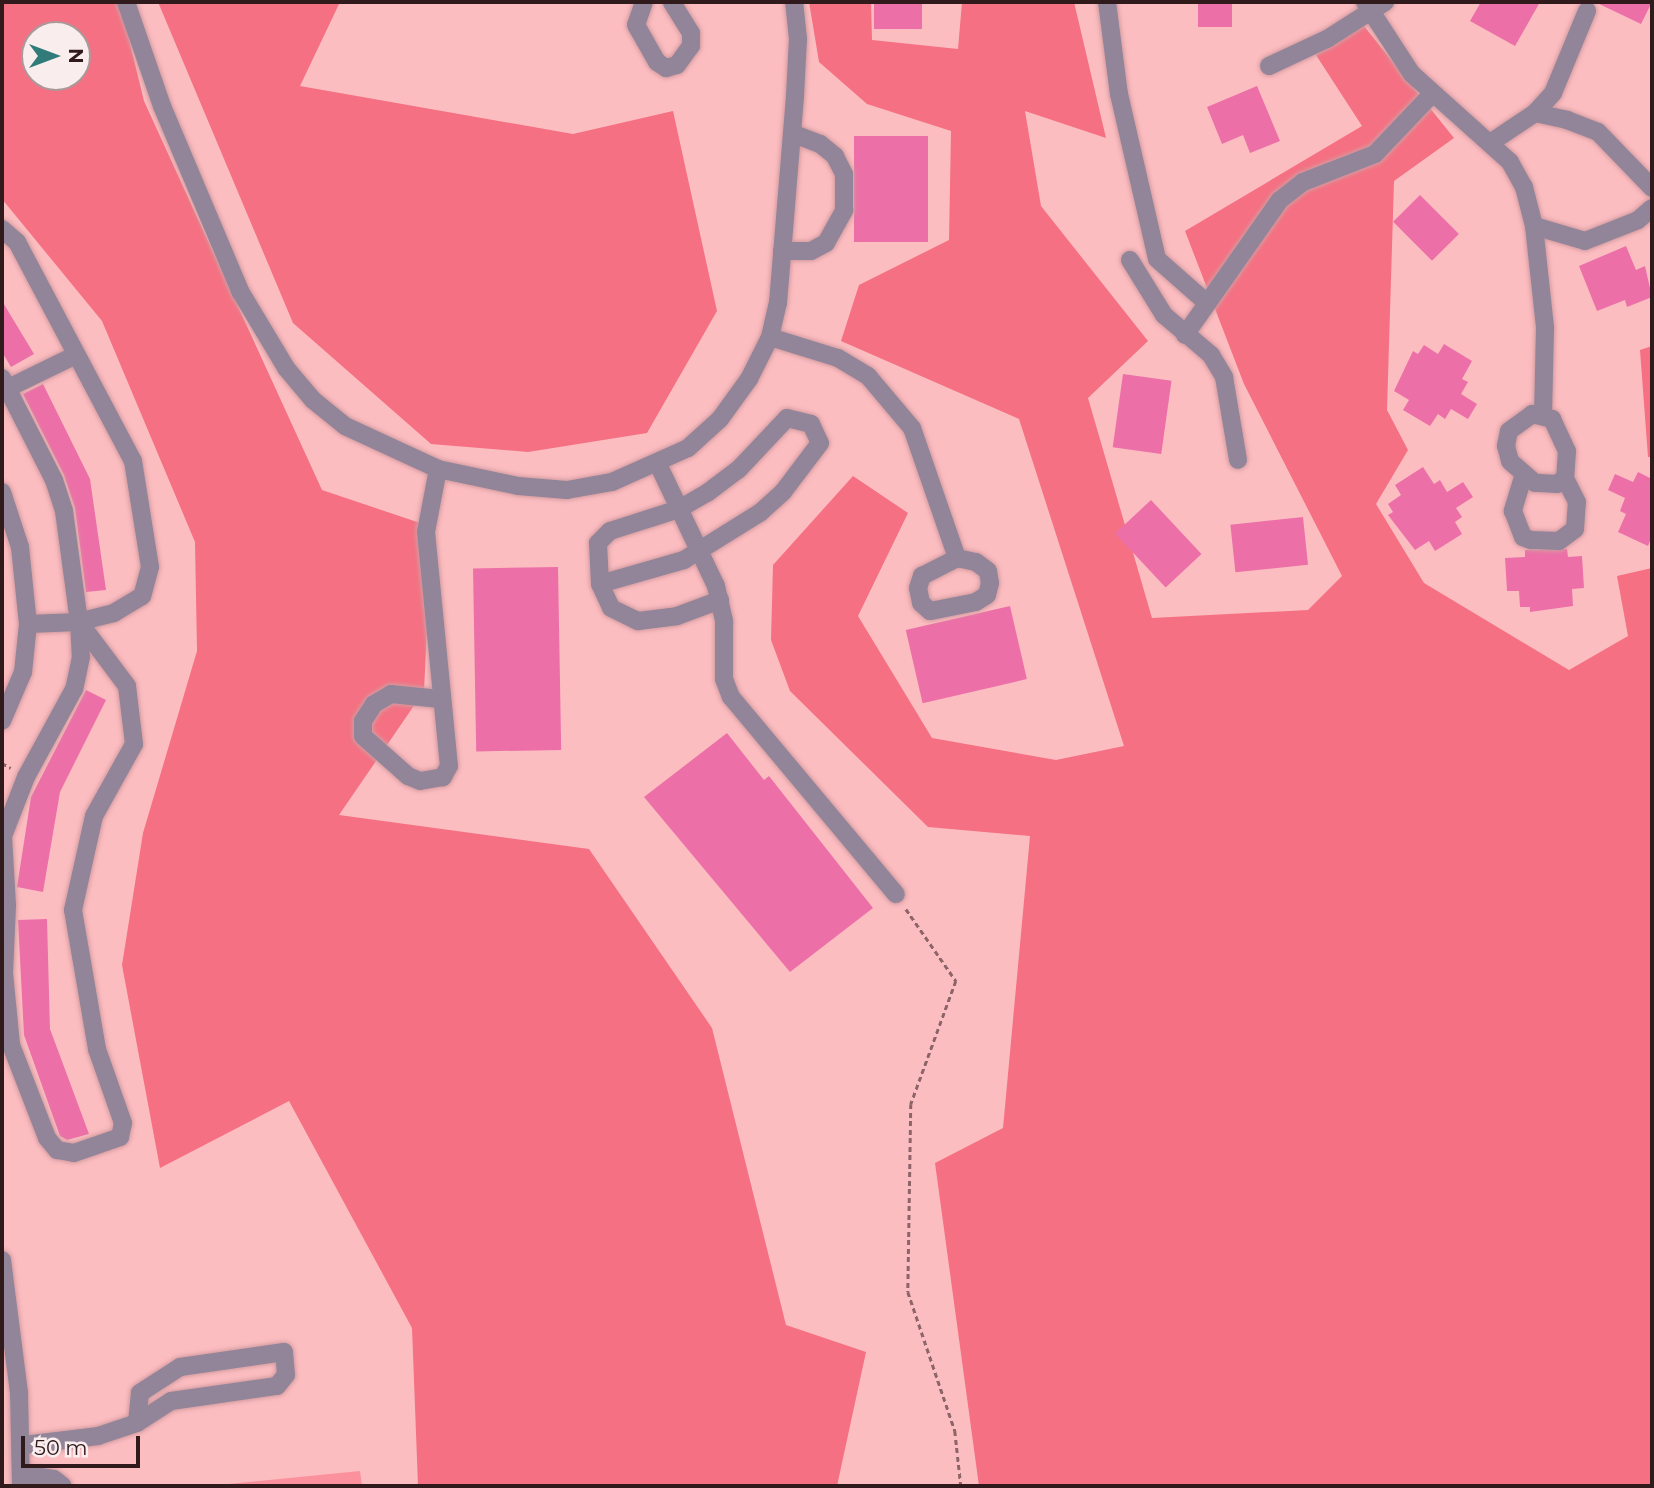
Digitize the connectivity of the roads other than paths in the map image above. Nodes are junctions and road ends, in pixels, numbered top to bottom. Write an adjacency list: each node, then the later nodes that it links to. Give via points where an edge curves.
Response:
1 (126, 2): 27 (street, via 162,106 260,330 295,379 345,426)
2 (644, 2): 3 (street, via 636,24 657,62 666,68 677,65 691,46 691,33)
3 (672, 2)
4 (794, 2): 11 (street, via 798,39)
5 (1107, 2): 19 (street, via 1119,94 1157,259)
6 (1374, 5): 8 (street, via 1317,44); 9 (street, via 1393,51)
7 (1587, 10): 10 (street, via 1553,93)
8 (1269, 66)
9 (1432, 95): 12 (street); 19 (street, via 1375,154 1303,183 1280,200)
10 (1535, 113): 12 (street); 13 (street, via 1598,132)
11 (792, 133): 17 (street); 17 (street, via 820,144 835,156 844,174 844,210 826,243 811,251)
12 (1490, 143): 15 (street, via 1510,162 1524,187)
13 (1652, 188)
14 (1652, 208): 15 (street, via 1637,220 1585,241)
15 (1534, 226): 24 (street, via 1546,342)
16 (2, 229): 22 (street, via 17,242)
17 (782, 251): 21 (street)
18 (1130, 260): 20 (street, via 1157,306)
19 (1206, 302): 20 (street)
20 (1185, 335): 25 (street, via 1210,355 1224,377)
21 (770, 337): 26 (street, via 750,379 720,419 688,448); 33 (street, via 838,358 869,376 893,401 912,428 929,468)
22 (76, 355): 23 (street); 36 (street, via 133,461 150,567 142,596 114,613)
23 (4, 386): 36 (street, via 54,480 64,512)
24 (1543, 414): 28 (street, via 1521,419 1510,431 1506,446 1510,461); 29 (street, via 1560,431 1567,451)
25 (1238, 460)
26 (658, 464): 27 (street, via 612,482 567,490 518,486); 31 (street)
27 (438, 469): 38 (street, via 426,532 438,622)
28 (1524, 474): 29 (street, via 1546,485); 29 (street, via 1513,511 1523,537 1531,540 1559,541 1575,529 1577,502)
29 (1565, 478)
30 (2, 492): 37 (street, via 20,547)
31 (679, 509): 32 (street); 32 (street, via 738,470 787,418 800,418 817,432 820,443 816,452 783,492); 34 (street, via 610,531 598,542)
32 (700, 551): 34 (street); 35 (street)
33 (957, 558)
34 (600, 584): 35 (street, via 611,608 638,621 677,616)
35 (720, 600): 40 (street, via 721,657 731,697)
36 (79, 622): 37 (street); 41 (street, via 82,657 74,689 26,777 3,836); 41 (street, via 127,686 132,713 134,744 94,816 73,910 97,1049 122,1116 120,1137 74,1153 57,1150 47,1138)
37 (27, 624): 39 (street, via 23,672)
38 (440, 699): 38 (street, via 449,766 443,777 431,782 408,776 363,736 363,721 374,704 391,694)
39 (3, 716)
40 (896, 894)
41 (7, 1046)
42 (2, 1260): 43 (street)
43 (7, 1332): 45 (street)
44 (137, 1423): 44 (street, via 140,1394 180,1367 284,1352 286,1376 278,1385 171,1401); 45 (street, via 98,1436)
45 (23, 1446): 46 (street)
46 (22, 1480): 47 (street, via 54,1479)
47 (63, 1486)

